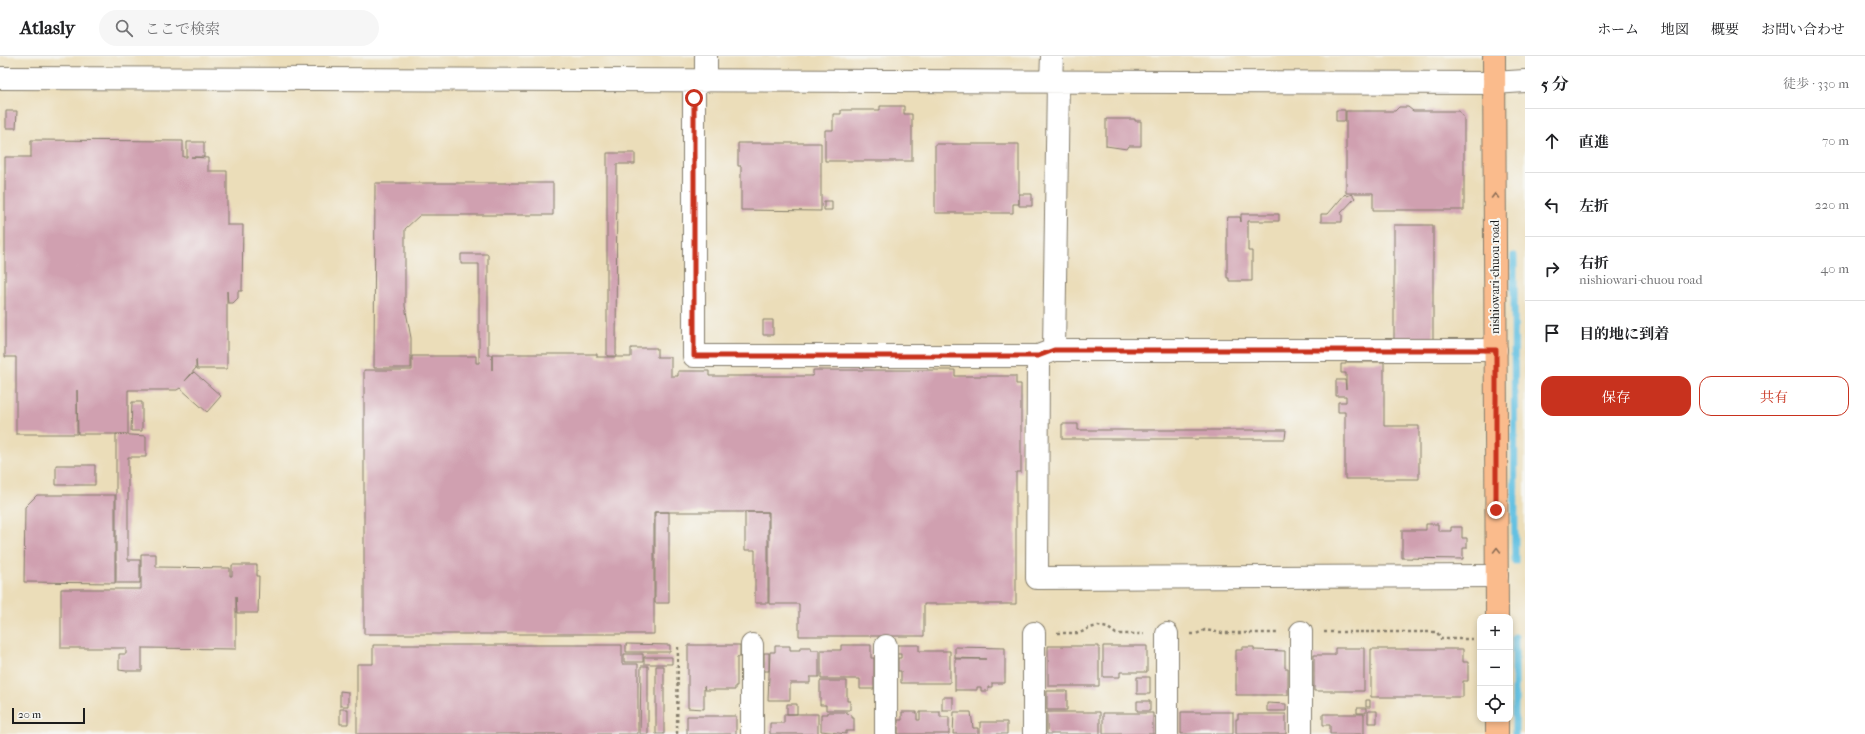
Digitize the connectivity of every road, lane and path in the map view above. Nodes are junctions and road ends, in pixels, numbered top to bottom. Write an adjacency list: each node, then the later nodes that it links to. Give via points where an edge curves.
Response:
1 (706, 56): 5 (street)
2 (1052, 56): 7 (street)
3 (1494, 56): 8 (main road, nishiowari-chuou road)
4 (0, 78): 5 (street)
5 (700, 81): 7 (street); 10 (street, via 694,356)
6 (1525, 81): 8 (street)
7 (1055, 82): 8 (street); 10 (street)
8 (1494, 83): 9 (main road, nishiowari-chuou road, one-way to 8)
9 (1496, 350): 10 (street); 11 (main road, nishiowari-chuou road, one-way to 9)
10 (1046, 353): 11 (street, via 1037,578)
11 (1497, 576): 12 (main road, nishiowari-chuou road)
12 (1497, 614)
13 (1301, 632): 15 (path, via 1222,633 1205,630 1196,634); 16 (path, via 1437,632 1442,638); 26 (street)
14 (1034, 633): 15 (path, via 1080,633 1098,626 1108,628 1116,634); 24 (street)
15 (1167, 634): 25 (street)
16 (1475, 639)
17 (678, 645): 21 (path)
18 (752, 645): 22 (street)
19 (886, 646): 23 (street)
20 (1497, 722): 27 (main road)
21 (677, 734)
22 (752, 734)
23 (886, 734)
24 (1034, 734)
25 (1167, 734)
26 (1301, 734)
27 (1498, 734)

